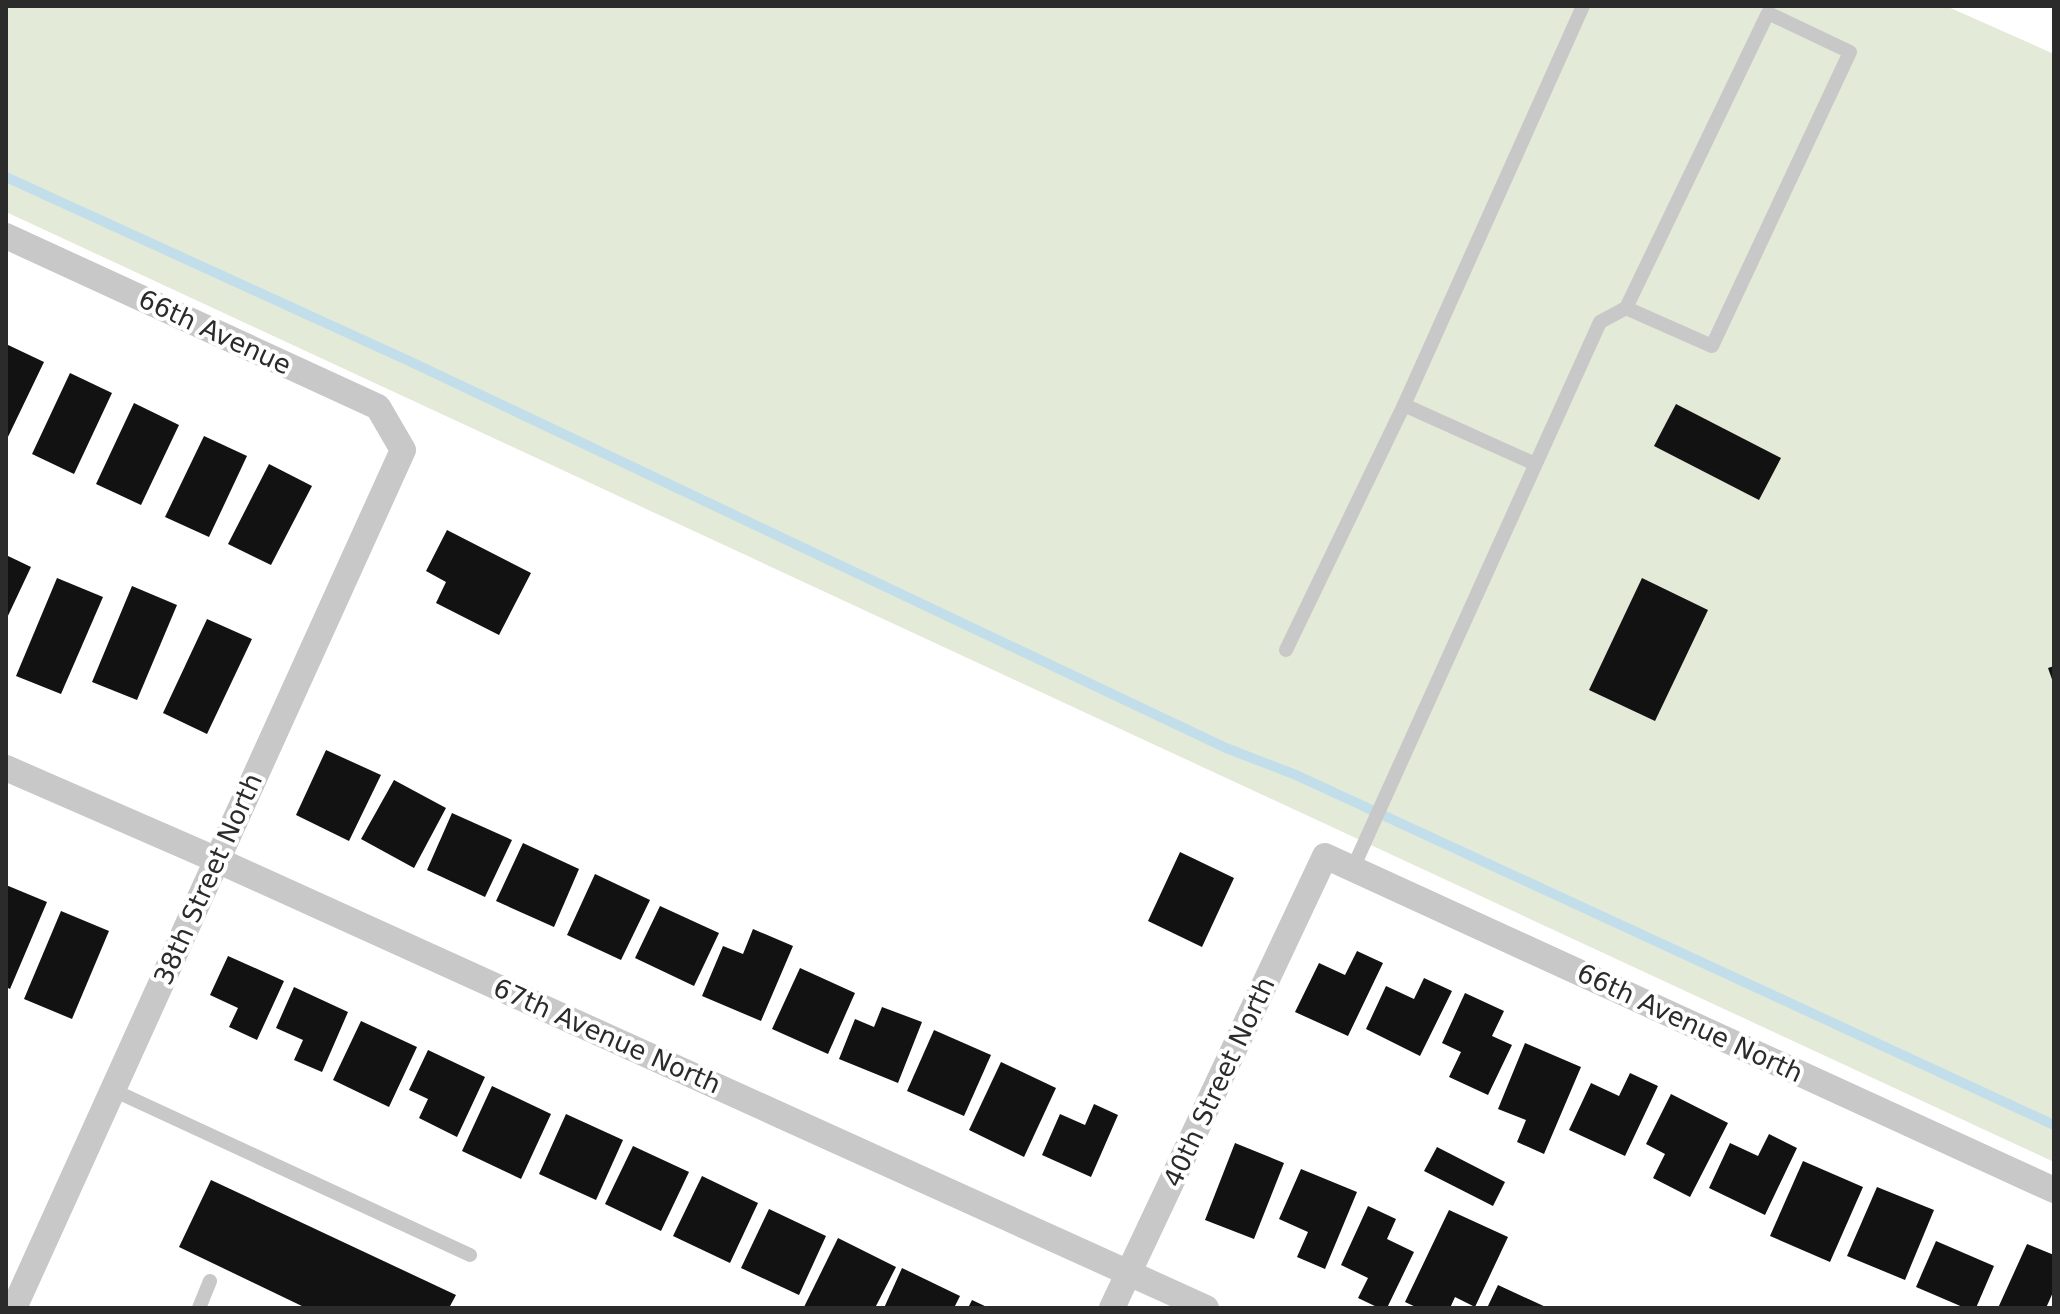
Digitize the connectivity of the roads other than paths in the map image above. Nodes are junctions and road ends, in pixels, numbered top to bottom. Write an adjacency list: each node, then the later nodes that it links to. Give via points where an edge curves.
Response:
1 (1583, 6): 4 (lane)
2 (6, 236): 5 (street, 66th Avenue, via 378,407)
3 (1626, 308): 3 (lane, via 1712,346 1850,52 1768,13); 6 (lane, via 1600,322)
4 (1404, 405): 6 (lane); 7 (lane)
5 (403, 450): 10 (street, 38th Street North)
6 (1535, 464): 11 (lane)
7 (1286, 650)
8 (6, 768): 10 (street, 67th Avenue North)
9 (1325, 856): 11 (street, 66th Avenue North); 15 (street, 40th Street North)
10 (217, 860): 12 (street, 38th Street North); 15 (street, 67th Avenue North)
11 (1353, 868): 13 (street, 66th Avenue North)
12 (113, 1090): 14 (lane); 17 (street, 38th Street North)
13 (2054, 1190)
14 (470, 1255)
15 (1129, 1273): 19 (street, 40th Street North); 20 (street, 67th Avenue North)
16 (210, 1281): 18 (lane)
17 (14, 1308)
18 (199, 1308)
19 (1112, 1308)
20 (1206, 1308)

